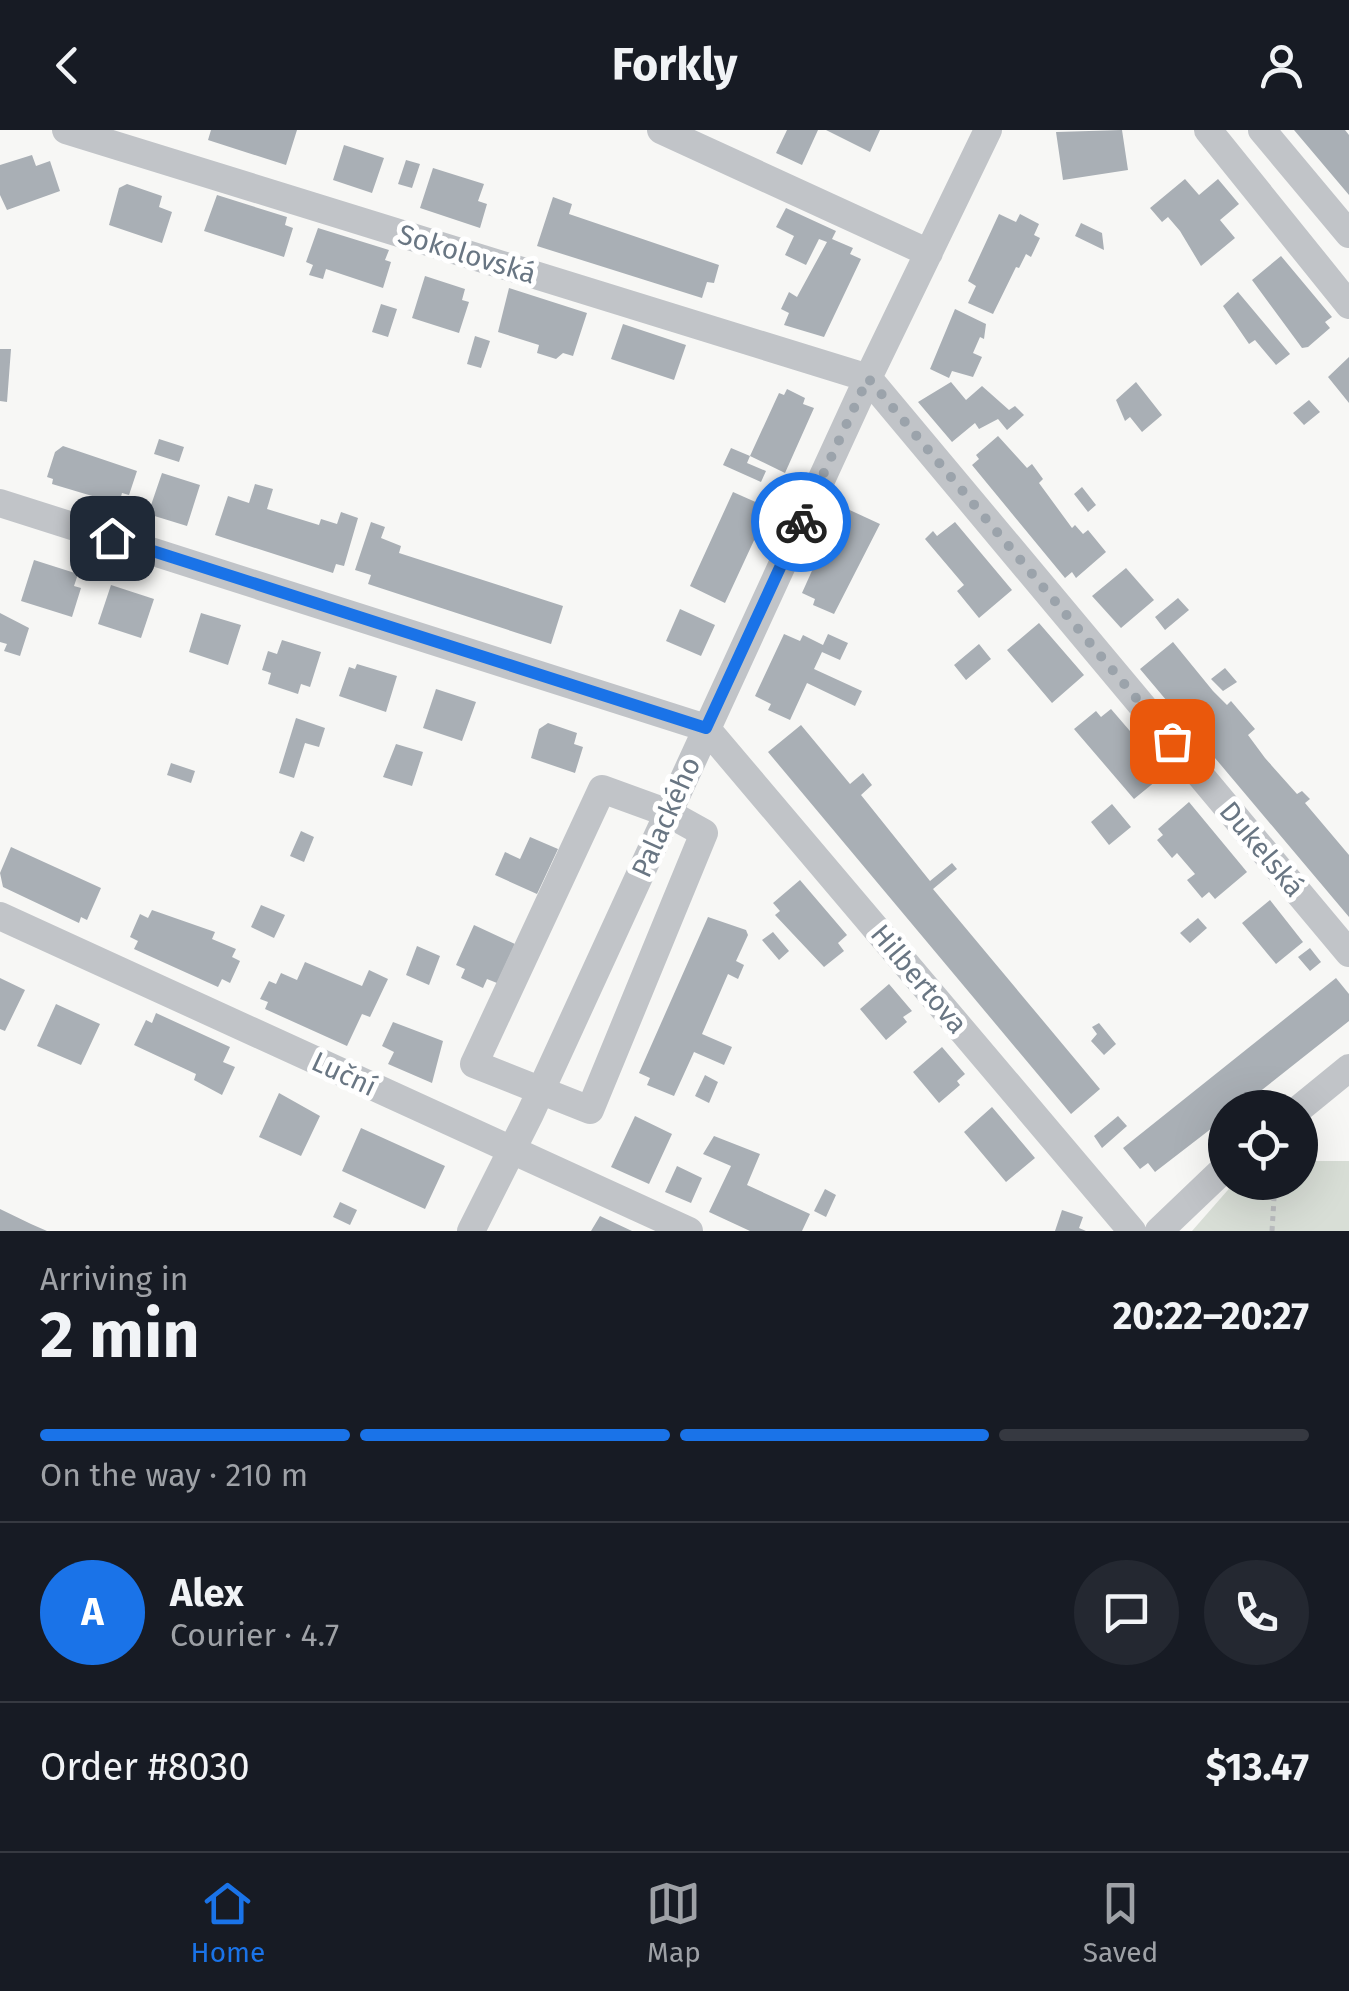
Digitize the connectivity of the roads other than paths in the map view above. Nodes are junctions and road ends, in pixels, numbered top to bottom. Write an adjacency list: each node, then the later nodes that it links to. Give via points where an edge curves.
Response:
1 (66, 130): 9 (street, Sokolovská)
2 (661, 130): 7 (street)
3 (988, 130): 7 (street, Palackého)
4 (1208, 130): 8 (street)
5 (1262, 130): 6 (street)
6 (1349, 234)
7 (929, 252): 9 (street, Palackého)
8 (1349, 306)
9 (868, 378): 11 (street, Palackého); 14 (street, Dukelská)
10 (0, 503): 11 (street)
11 (706, 728): 12 (street, Palackého); 22 (street, Hilbertova)
12 (668, 812): 16 (street, Palackého); 16 (street, via 704,833 590,1110); 16 (street, via 602,789 474,1064)
13 (0, 916): 18 (street, Luční)
14 (1349, 953)
15 (1349, 1068): 17 (street)
16 (542, 1088): 18 (street, Palackého)
17 (1318, 1093)
18 (514, 1149): 20 (street, Palackého); 21 (street, Luční)
19 (1208, 1184): 23 (street)
20 (471, 1231)
21 (688, 1231)
22 (1132, 1231)
23 (1160, 1231)

